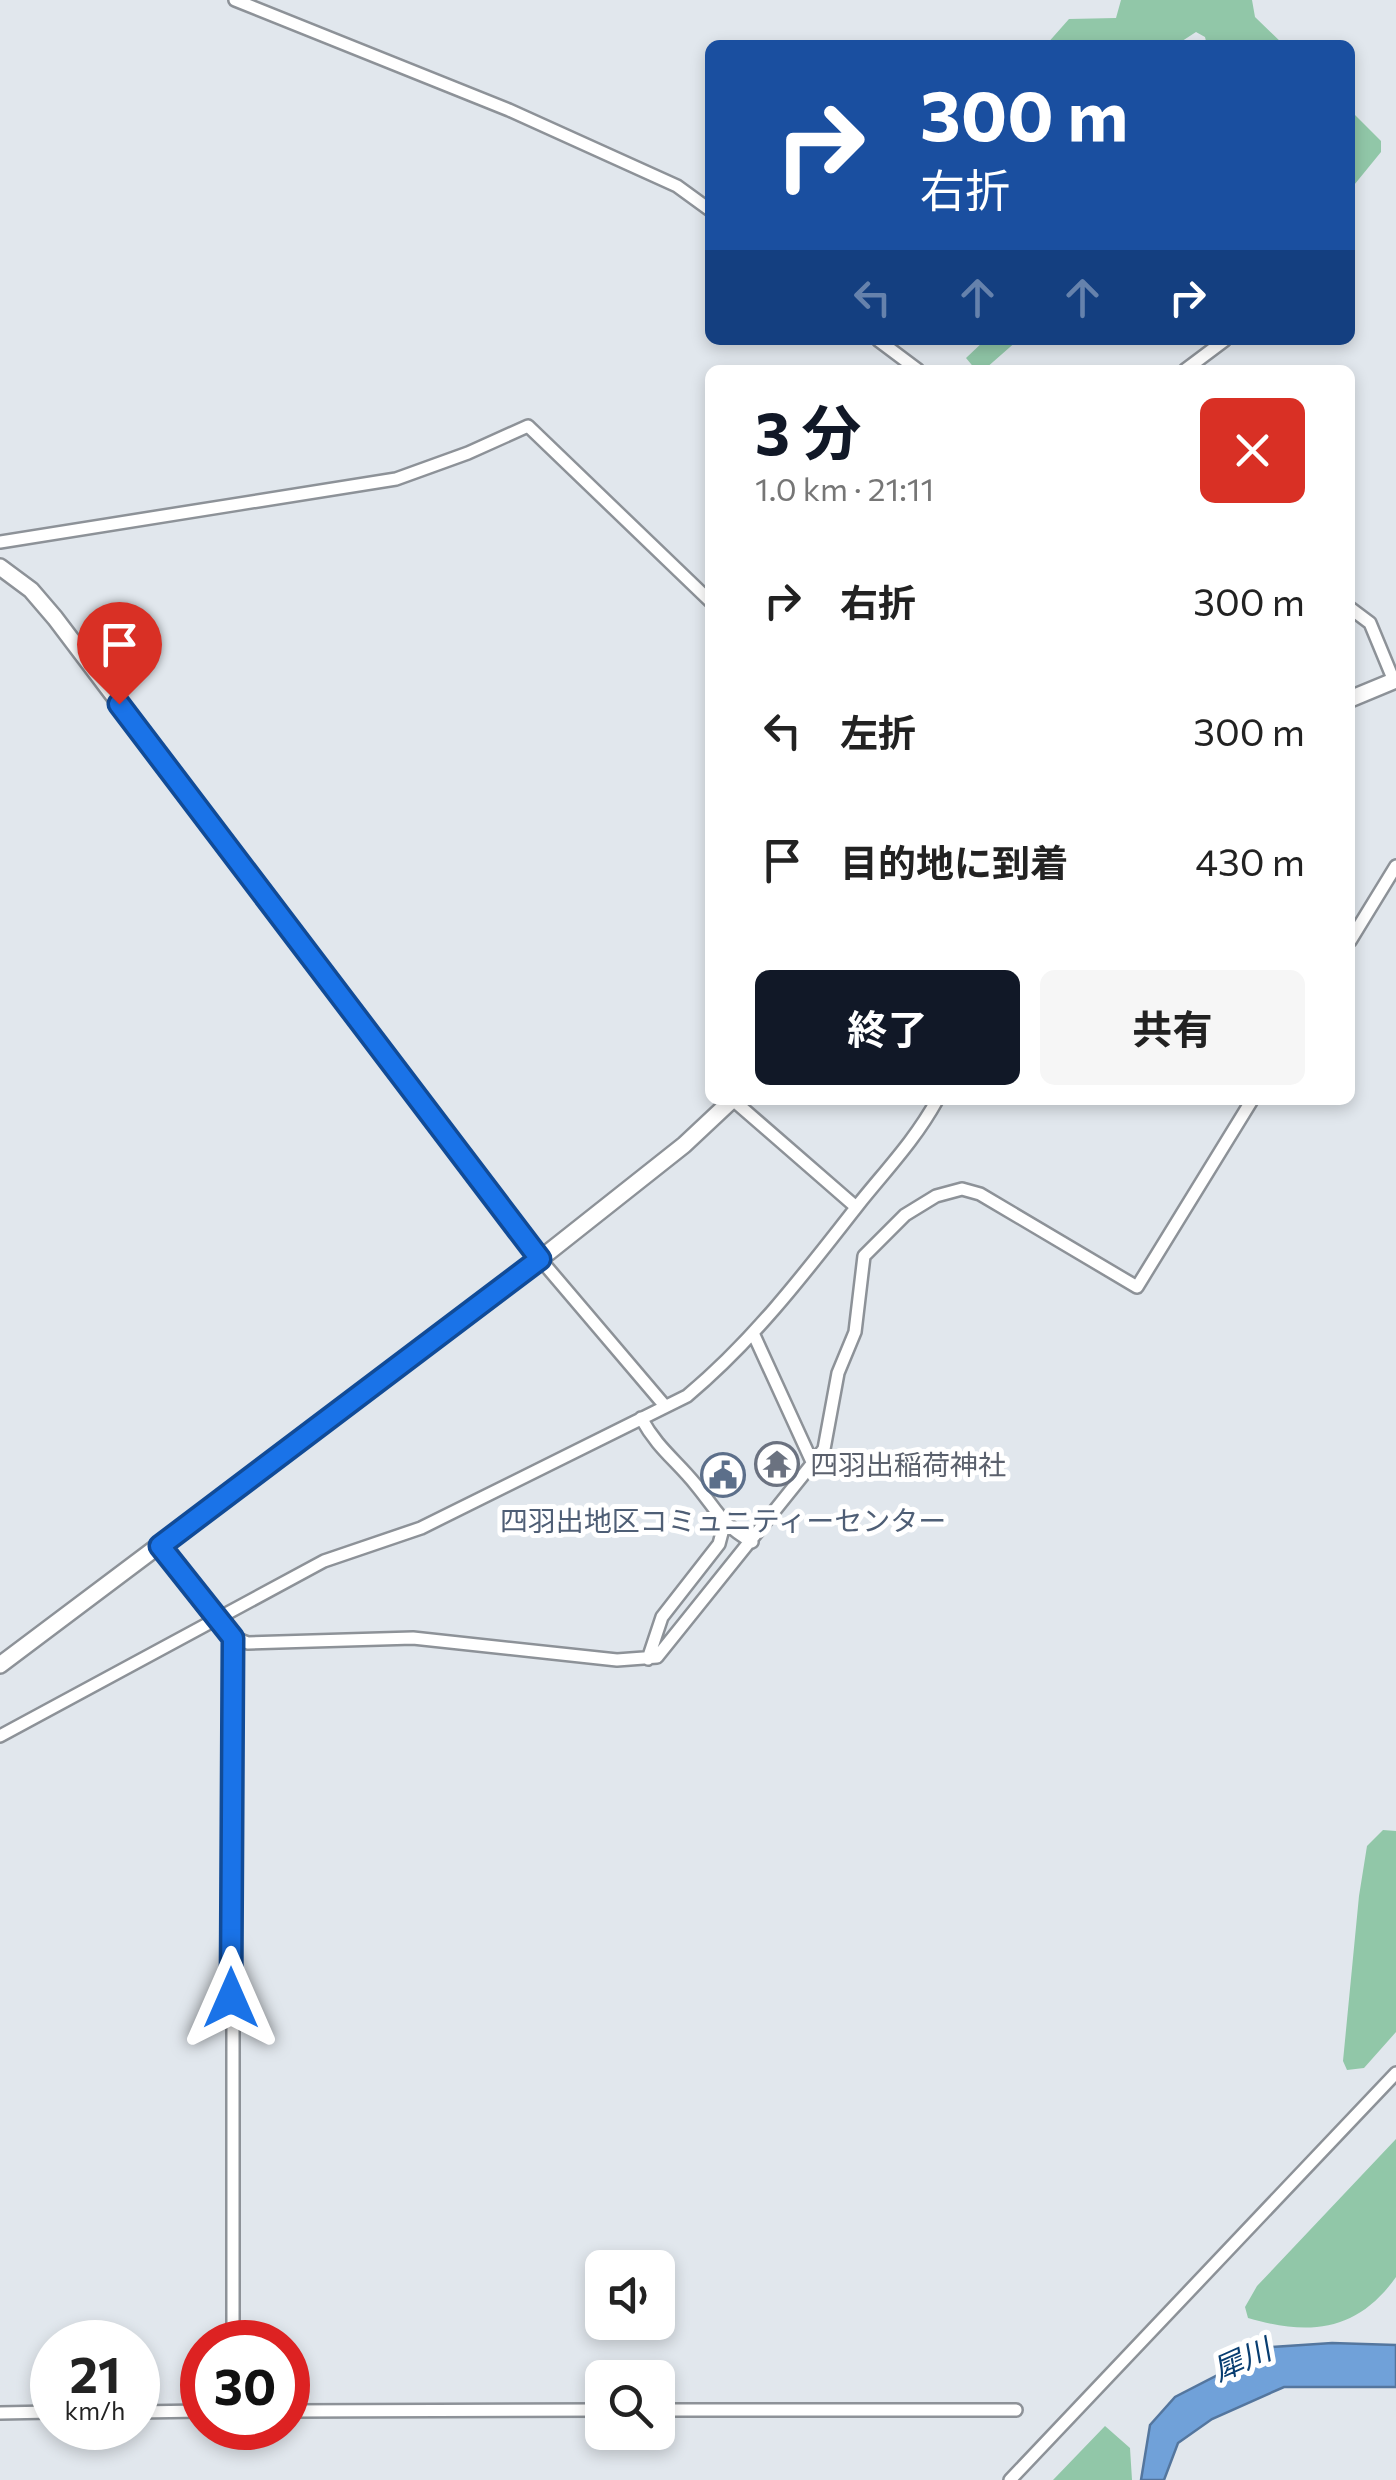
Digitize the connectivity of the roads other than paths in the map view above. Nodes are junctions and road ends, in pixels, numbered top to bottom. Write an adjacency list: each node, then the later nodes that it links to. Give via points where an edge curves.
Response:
1 (235, 0): 2 (street, via 509,110 676,186)
2 (705, 206)
3 (885, 345): 7 (street)
4 (1200, 345): 6 (street)
5 (1219, 345): 6 (street)
6 (1207, 354): 8 (street)
7 (911, 365)
8 (1192, 365)
9 (0, 542): 11 (street, via 396,478 528,426)
10 (0, 567): 22 (street, via 55,618)
11 (705, 596)
12 (1355, 612): 13 (street, via 1370,622)
13 (1395, 681): 14 (street)
14 (1355, 696)
15 (1396, 866): 16 (street)
16 (1355, 933)
17 (728, 1105): 22 (street)
18 (739, 1105): 21 (street)
19 (934, 1105): 21 (street, via 906,1151)
20 (1249, 1105): 26 (street, via 1137,1287 980,1194 962,1189 936,1196 906,1215 864,1256 855,1332 838,1373 827,1442)
21 (856, 1208): 23 (street)
22 (540, 1259): 24 (street); 29 (street)
23 (753, 1333): 24 (street, via 720,1369); 26 (street)
24 (666, 1406): 25 (street)
25 (641, 1418): 27 (street, via 657,1448 694,1482); 30 (street, via 420,1528 324,1561)
26 (814, 1464): 28 (street)
27 (724, 1525): 28 (street); 32 (street, via 719,1544 662,1617)
28 (752, 1542): 32 (street, via 672,1642)
29 (160, 1546): 30 (street); 33 (street)
30 (215, 1619): 31 (street); 34 (street)
31 (233, 1638): 32 (street, via 413,1638); 36 (street)
32 (648, 1658)
33 (0, 1666)
34 (0, 1736)
35 (1396, 2074): 43 (street)
36 (233, 2320)
37 (585, 2410): 40 (street)
38 (675, 2410): 39 (street)
39 (1016, 2410)
40 (310, 2411)
41 (0, 2412): 42 (street)
42 (30, 2412)
43 (1010, 2480)

